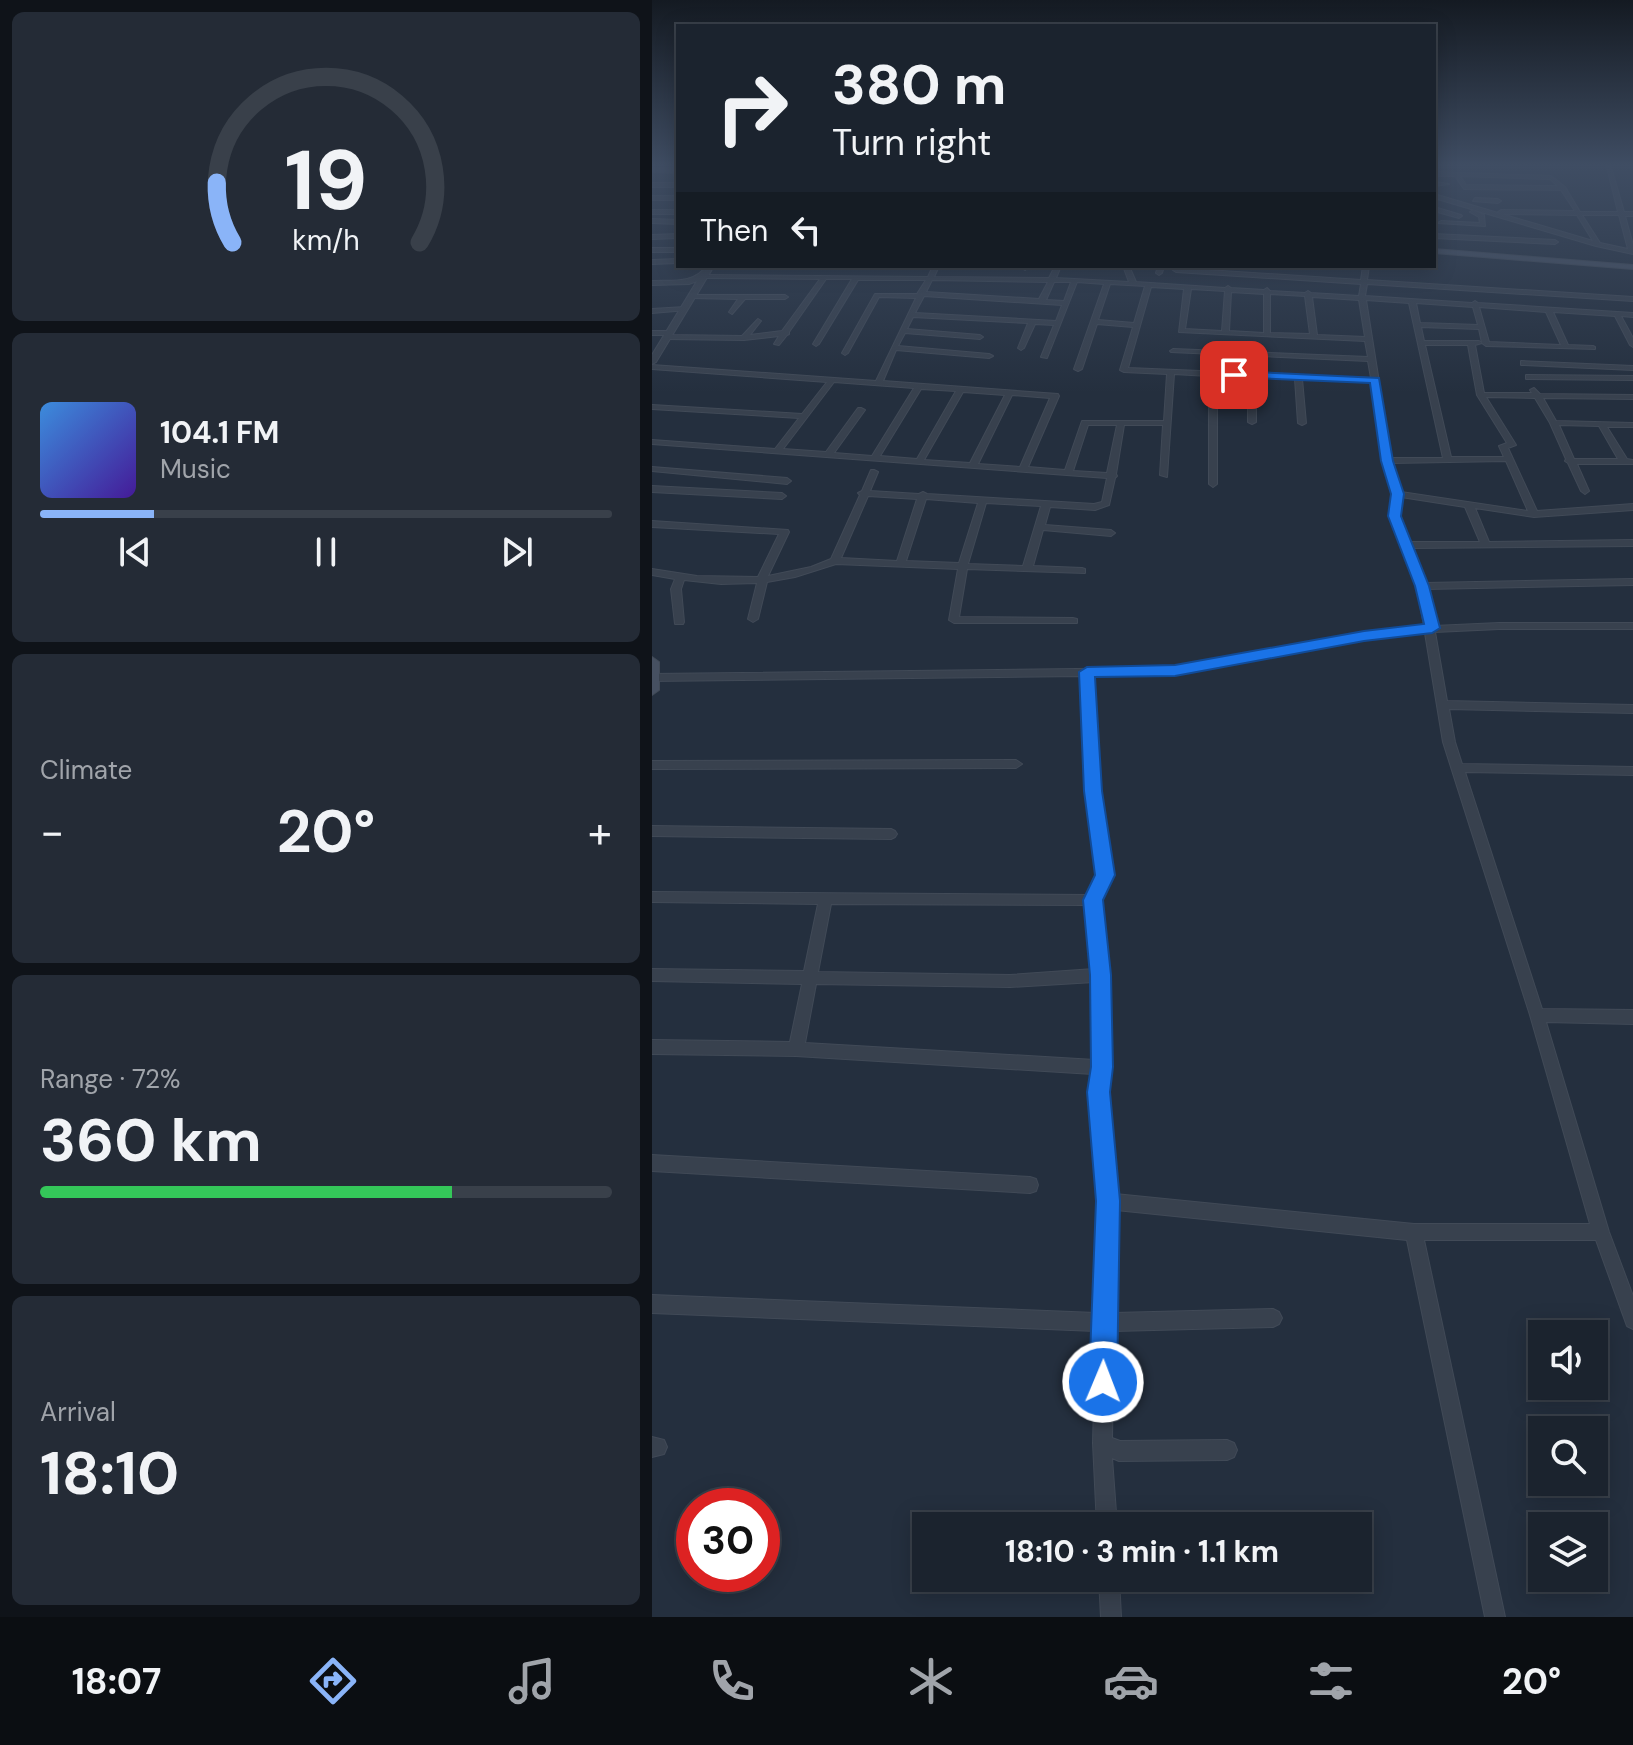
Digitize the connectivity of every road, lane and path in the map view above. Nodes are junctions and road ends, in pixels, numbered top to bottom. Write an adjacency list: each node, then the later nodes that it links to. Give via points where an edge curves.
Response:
1 (1484, 242): 8 (street)
2 (1589, 242): 3 (street)
3 (1598, 245): 7 (street)
4 (652, 250): 5 (street)
5 (676, 250)
6 (1436, 251): 8 (main road)
7 (1633, 252)
8 (1486, 256): 11 (main road)
9 (676, 261): 10 (street)
10 (652, 262)
11 (1633, 267)
12 (709, 268): 25 (street)
13 (843, 268): 27 (street)
14 (905, 268): 29 (street)
15 (935, 268): 31 (street)
16 (986, 268): 32 (street)
17 (1057, 268): 33 (street)
18 (1127, 268): 38 (street)
19 (1176, 268): 23 (street); 40 (street)
20 (1270, 268): 24 (street)
21 (1319, 268): 30 (street)
22 (1366, 268): 35 (street)
23 (1223, 269): 24 (street)
24 (1266, 275): 30 (street)
25 (704, 276): 26 (street); 37 (street); 47 (street)
26 (824, 278): 27 (street); 77 (street)
27 (836, 278): 28 (street)
28 (856, 278): 29 (street); 88 (street)
29 (899, 278): 31 (street)
30 (1316, 278): 35 (street)
31 (929, 279): 32 (street); 45 (street)
32 (979, 279): 33 (street)
33 (1050, 280): 34 (street); 54 (street)
34 (1075, 280): 36 (street); 56 (street)
35 (1363, 281): 51 (street); 53 (street)
36 (1108, 282): 38 (street); 70 (street)
37 (652, 283)
38 (1133, 283): 39 (street)
39 (1149, 284): 40 (street); 72 (street)
40 (1172, 285): 41 (street)
41 (1188, 286): 42 (street); 78 (street, via 1181,331)
42 (1228, 288): 43 (street); 78 (street)
43 (1267, 290): 44 (street); 80 (street)
44 (1308, 293): 51 (street); 82 (street)
45 (919, 295): 46 (street); 64 (street); 97 (street, via 877,295)
46 (957, 296): 52 (street); 66 (street)
47 (692, 297): 48 (street); 59 (street)
48 (743, 297): 49 (street); 62 (street)
49 (772, 297): 50 (street); 58 (street)
50 (785, 297)
51 (1362, 297): 55 (street); 84 (street)
52 (993, 298): 54 (street); 67 (street)
53 (1633, 299)
54 (1042, 301): 56 (street)
55 (1412, 301): 57 (street); 73 (street)
56 (1065, 303): 71 (street)
57 (1475, 303): 60 (street); 74 (street)
58 (768, 308)
59 (685, 309): 61 (street); 79 (street)
60 (1548, 309): 63 (street); 92 (street)
61 (652, 311)
62 (732, 312)
63 (1617, 314): 65 (street); 90 (street)
64 (911, 315): 66 (street); 75 (street)
65 (1633, 315)
66 (946, 317): 67 (street)
67 (985, 319): 69 (street)
68 (758, 321): 83 (street)
69 (1032, 322): 71 (street); 94 (street)
70 (1095, 322): 72 (street); 105 (street)
71 (1057, 323): 100 (street)
72 (1137, 325): 106 (street, via 1124,370)
73 (1417, 325): 74 (street); 85 (street)
74 (1482, 327): 89 (street)
75 (904, 331): 81 (street); 93 (street)
76 (652, 333): 79 (street)
77 (787, 333): 83 (street); 87 (street)
78 (1230, 333): 80 (street); 98 (street)
79 (669, 335): 83 (street); 103 (street)
80 (1267, 335): 82 (street)
81 (980, 337)
82 (1314, 337): 84 (street)
83 (744, 338)
84 (1368, 339): 101 (street)
85 (1421, 343): 86 (street); 137 (street)
86 (1471, 343): 89 (street); 119 (street)
87 (777, 344)
88 (816, 344)
89 (1486, 344): 91 (street)
90 (1633, 345)
91 (1520, 346): 92 (street); 102 (street)
92 (1565, 347): 95 (street)
93 (894, 348): 99 (street); 115 (street)
94 (1021, 348)
95 (1593, 348)
96 (1173, 351): 98 (street)
97 (845, 353)
98 (1234, 354): 101 (street); 108 (street)
99 (989, 356)
100 (1045, 357)
101 (1372, 359): 114 (street)
102 (1524, 363): 104 (street); 111 (street)
103 (652, 365): 113 (street)
104 (1633, 368)
105 (1078, 369)
106 (1171, 372): 107 (street); 127 (street)
107 (1213, 374): 108 (street); 150 (street)
108 (1234, 375): 109 (street)
109 (1252, 375): 110 (street); 125 (street)
110 (1298, 377): 114 (street); 128 (street)
111 (1529, 377): 112 (street); 120 (street)
112 (1633, 378)
113 (832, 380): 115 (street); 124 (street)
114 (1375, 380): 138 (street)
115 (879, 383): 116 (street)
116 (919, 386): 117 (street); 135 (street)
117 (961, 389): 118 (street); 140 (street)
118 (1010, 392): 142 (street); 144 (street, via 1055,396)
119 (1481, 395): 120 (street); 136 (street, via 1512,445 1503,446)
120 (1536, 395): 121 (street); 129 (street)
121 (1633, 397)
122 (652, 407): 124 (street)
123 (861, 410): 134 (street)
124 (804, 416): 133 (street)
125 (1252, 422)
126 (1121, 423): 127 (street); 146 (street, via 1085,423); 148 (street)
127 (1166, 423): 147 (street)
128 (1302, 423)
129 (1554, 423): 130 (street); 139 (street)
130 (1601, 424): 131 (street); 141 (street)
131 (1633, 425)
132 (652, 442): 133 (street)
133 (777, 452): 134 (street)
134 (828, 455): 135 (street)
135 (874, 459): 140 (street)
136 (1508, 459): 137 (street); 161 (street)
137 (1448, 460): 138 (street)
138 (1387, 461): 154 (street)
139 (1569, 461): 141 (street); 152 (street)
140 (919, 462): 142 (street)
141 (1629, 462)
142 (973, 466): 144 (street)
143 (652, 469): 149 (street)
144 (1023, 469): 146 (street)
145 (874, 472): 153 (street)
146 (1068, 473): 148 (street)
147 (1164, 475)
148 (1113, 476): 158 (street, via 1106,503)
149 (787, 481)
150 (1213, 484)
151 (652, 489): 156 (street)
152 (1585, 491)
153 (862, 493): 155 (street); 168 (street)
154 (1397, 494): 159 (street); 167 (street, via 1395,516)
155 (923, 495): 157 (street); 169 (street)
156 (782, 496)
157 (983, 500): 158 (street); 170 (street)
158 (1046, 505): 163 (street)
159 (1469, 505): 161 (street); 166 (street)
160 (1633, 507): 161 (street)
161 (1534, 514)
162 (652, 524): 175 (street, via 785,532)
163 (1039, 527): 164 (street); 171 (street)
164 (1111, 533)
165 (1633, 543): 166 (street)
166 (1486, 544): 167 (street)
167 (1406, 545): 177 (street)
168 (835, 561): 169 (street); 175 (street, via 810,573)
169 (901, 563): 170 (street)
170 (963, 564): 171 (street); 179 (street, via 954,620)
171 (1028, 566): 172 (street)
172 (1082, 571)
173 (652, 572): 174 (street)
174 (681, 576): 175 (street); 180 (street, via 676,589)
175 (763, 577): 178 (street)
176 (1633, 582): 177 (street)
177 (1422, 586): 182 (street)
178 (753, 619)
179 (1073, 621)
180 (679, 622)
181 (1633, 626): 182 (street)
182 (1432, 628): 184 (street, via 1175,670); 187 (street)
183 (652, 662): 185 (main road)
184 (1087, 672): 185 (street); 197 (street, via 1093,791 1105,875)
185 (653, 677): 186 (main road)
186 (652, 688)
187 (1445, 705): 188 (street); 191 (street)
188 (1633, 709)
189 (1016, 764): 190 (street)
190 (652, 765)
191 (1457, 768): 192 (street); 201 (street)
192 (1633, 771)
193 (652, 831): 194 (street)
194 (891, 834)
195 (652, 897): 196 (street)
196 (825, 899): 197 (street); 200 (street)
197 (1093, 900): 199 (street)
198 (652, 975): 200 (street)
199 (1101, 975): 200 (street, via 1010,981); 205 (street)
200 (810, 978): 204 (street)
201 (1537, 1015): 202 (street); 210 (street)
202 (1633, 1017)
203 (652, 1047): 204 (street)
204 (796, 1049): 205 (street)
205 (1102, 1067): 208 (street, via 1098,1092)
206 (652, 1163): 207 (street)
207 (1030, 1185)
208 (1108, 1201): 209 (street); 214 (street)
209 (1414, 1232): 210 (street); 220 (street)
210 (1601, 1232): 213 (street)
211 (652, 1304): 214 (street)
212 (1273, 1318): 214 (street)
213 (1633, 1320)
214 (1104, 1322): 215 (street)
215 (1102, 1443): 216 (street, via 1119,1451); 217 (street)
216 (1227, 1450)
217 (1106, 1512)
218 (1110, 1592): 219 (street)
219 (1111, 1617)
220 (1495, 1617)

